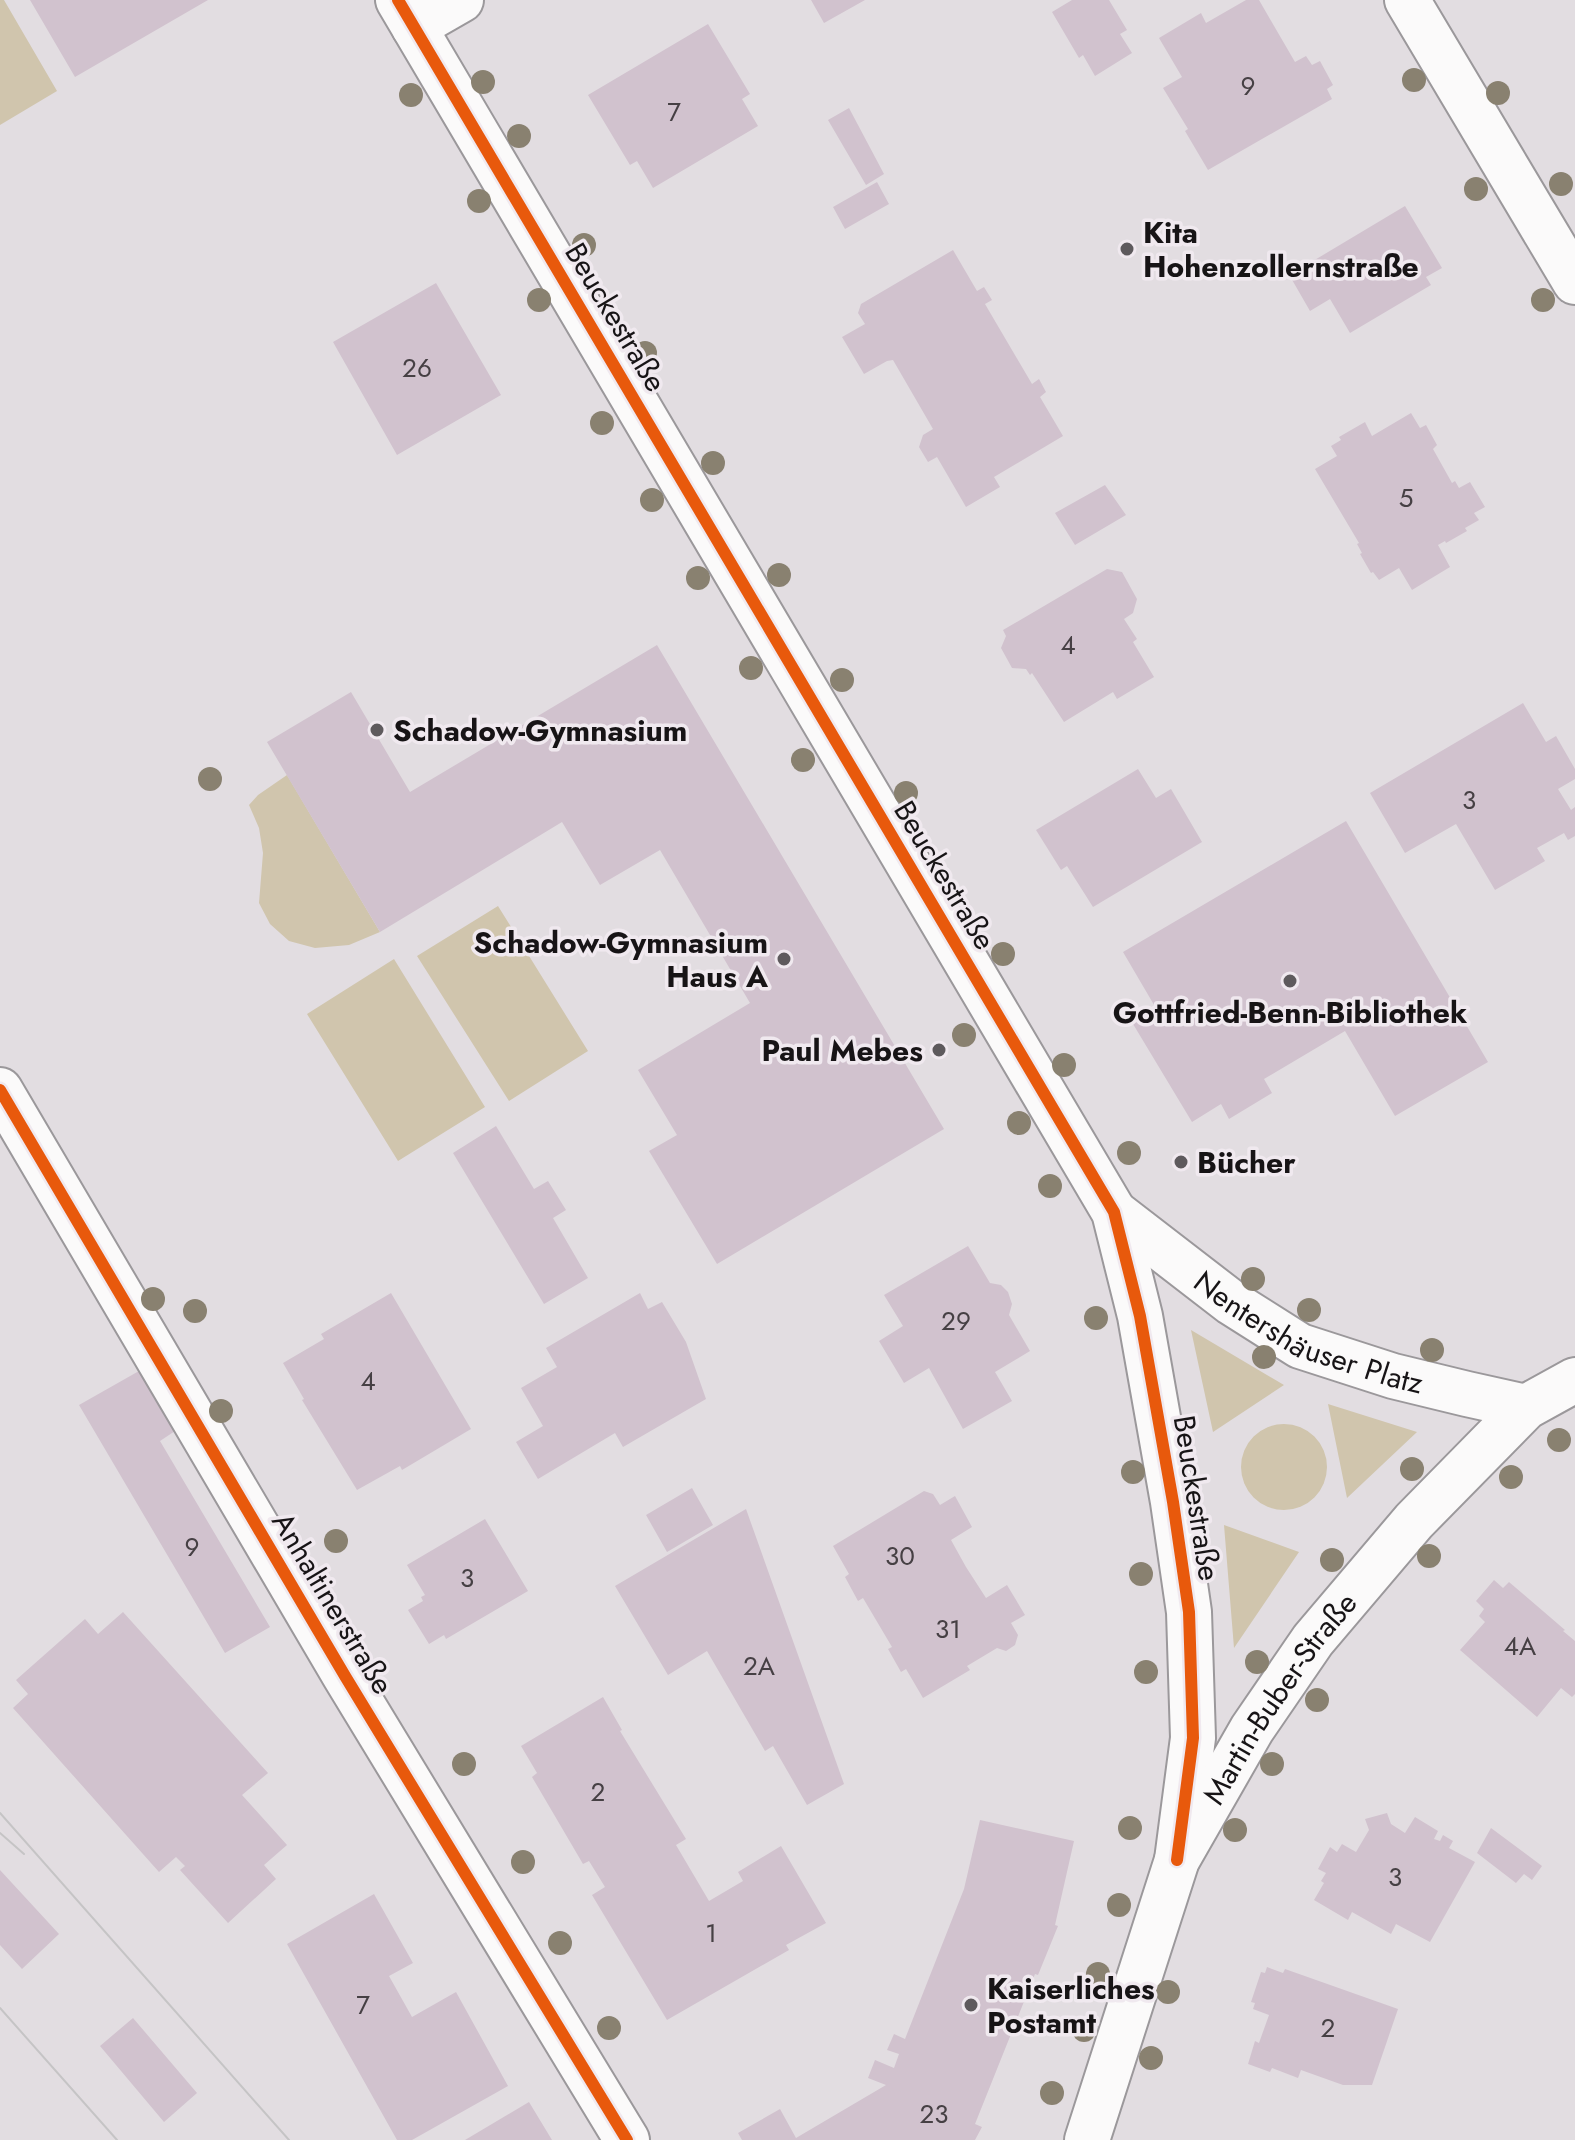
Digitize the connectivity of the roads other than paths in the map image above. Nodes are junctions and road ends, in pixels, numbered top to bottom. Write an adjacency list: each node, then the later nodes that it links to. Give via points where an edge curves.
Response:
1 (461, 0): 3 (street)
2 (1407, 0): 4 (street)
3 (406, 13): 6 (street, Beuckestraße)
4 (1575, 282)
5 (0, 1090): 10 (street, Anhaltinerstraße, via 345,1676)
6 (1114, 1212): 8 (street, Nentershäuser Platz, via 1232,1303 1300,1346 1393,1376); 9 (street, Beuckestraße, via 1140,1316 1189,1612 1193,1738)
7 (1575, 1380): 8 (street, Martin-Buber-Straße)
8 (1526, 1407): 9 (street, Martin-Buber-Straße, via 1414,1521 1313,1640 1252,1729)
9 (1177, 1860): 11 (street, Martin-Buber-Straße)
10 (627, 2140)
11 (1087, 2140)

